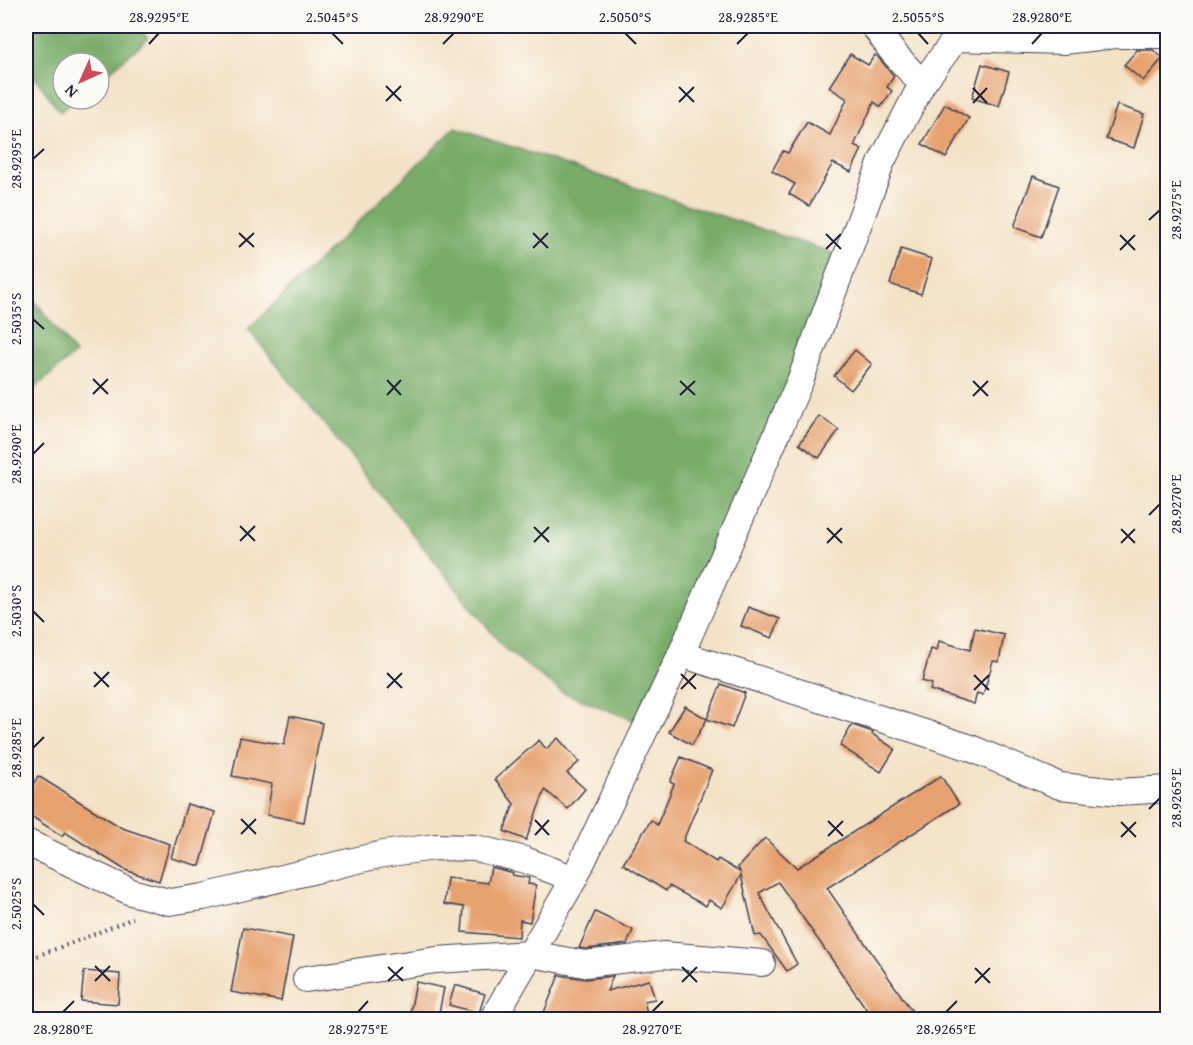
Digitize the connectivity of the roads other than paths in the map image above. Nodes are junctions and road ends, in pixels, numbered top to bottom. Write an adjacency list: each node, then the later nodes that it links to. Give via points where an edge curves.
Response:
1 (874, 26): 4 (street)
2 (965, 32): 3 (street, via 1064,41); 4 (street)
3 (1167, 35)
4 (922, 84): 5 (street, via 882,161 800,381)
5 (681, 654): 6 (street, via 968,747 1060,786 1119,792); 8 (street)
6 (1167, 789)
7 (26, 842): 8 (street, via 131,892 169,902 383,854 435,847 475,848 525,860)
8 (574, 879): 9 (street)
9 (531, 954): 10 (street, via 585,964 664,955); 11 (street, via 436,960); 12 (street)
10 (762, 963)
11 (306, 979)
12 (492, 1020)

